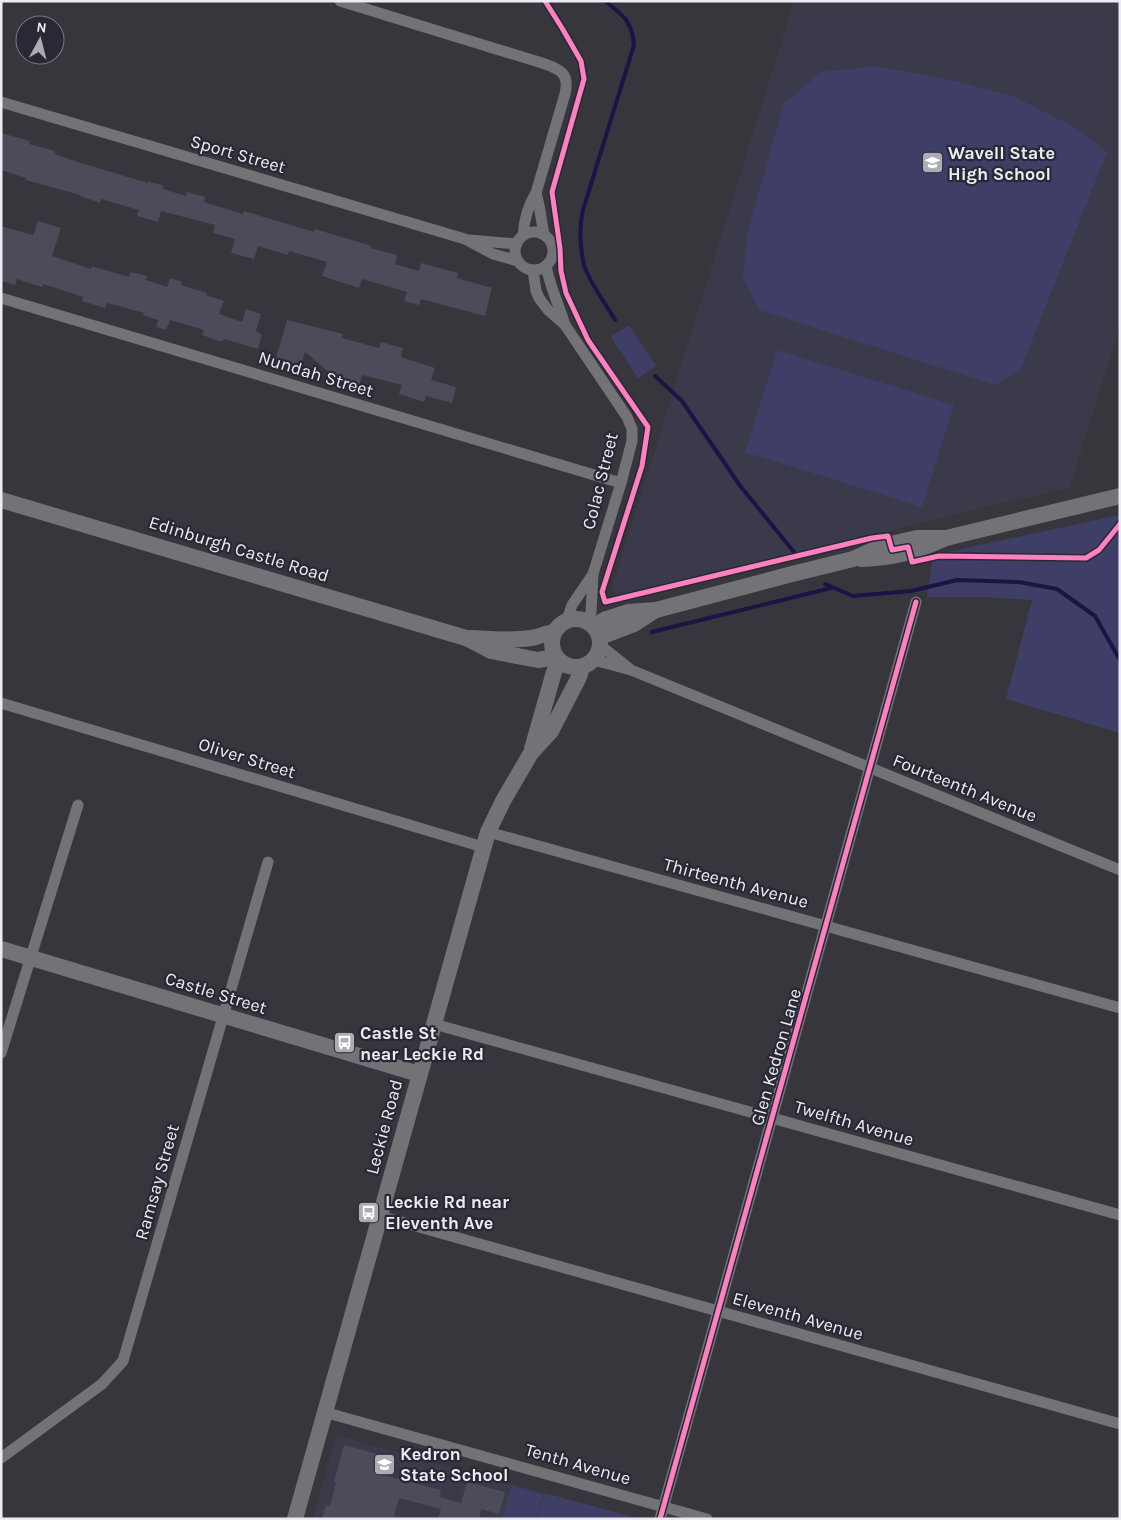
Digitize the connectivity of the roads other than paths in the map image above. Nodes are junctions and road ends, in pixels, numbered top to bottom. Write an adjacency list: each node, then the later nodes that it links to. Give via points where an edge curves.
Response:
1 (340, 1): 3 (street, via 547,65 564,75 567,83 565,94)
2 (1, 102): 5 (street, Sport Street)
3 (536, 194): 4 (street); 6 (street, via 529,204)
4 (544, 235): 6 (street, via 533,232); 8 (street, via 553,249)
5 (465, 239): 6 (street, Sport Street); 7 (street, Sport Street, via 493,254)
6 (520, 240): 7 (street, via 515,256)
7 (518, 261): 9 (street)
8 (546, 266): 9 (street); 11 (street, Colac Street)
9 (533, 270): 11 (street, Colac Street, via 539,298)
10 (1, 298): 12 (street, Nundah Street)
11 (564, 326): 12 (street, Colac Street, via 632,429)
12 (621, 482): 15 (street, Colac Street)
13 (1120, 496): 20 (street, via 946,538 917,538 882,546 853,559 656,610 628,612 606,619)
14 (1, 500): 19 (street, Edinburgh Castle Road)
15 (593, 574): 17 (street, Colac Street, via 572,605); 20 (street, Colac Street)
16 (916, 602): 24 (street, Glen Kedron Lane)
17 (567, 620): 18 (street); 20 (street, via 582,619)
18 (554, 632): 19 (street, Edinburgh Castle Road, via 506,640); 21 (street, via 552,644)
19 (466, 638): 21 (street, Edinburgh Castle Road, via 491,651 538,660)
20 (593, 643): 21 (street, via 574,668); 23 (street, Leckie Road, via 551,730); 24 (street, Fourteenth Avenue, via 631,670)
21 (558, 658): 23 (street, Leckie Road)
22 (1, 703): 26 (street, Oliver Street)
23 (531, 753): 26 (street, Leckie Road, via 503,801)
24 (871, 768): 28 (street, Fourteenth Avenue); 29 (street, Glen Kedron Lane)
25 (78, 805): 31 (street)
26 (486, 840): 29 (street, Thirteenth Avenue); 34 (street, Leckie Road)
27 (268, 862): 33 (street, Ramsay Street)
28 (1120, 870)
29 (826, 926): 32 (street, Thirteenth Avenue); 37 (street, Glen Kedron Lane)
30 (1, 949): 31 (street, Castle Street)
31 (31, 958): 33 (street, Castle Street); 35 (street)
32 (1120, 1008)
33 (223, 1016): 36 (street, Castle Street); 43 (street, Ramsay Street, via 122,1361 102,1384)
34 (434, 1024): 36 (street, Leckie Road); 37 (street, Twelfth Avenue)
35 (1, 1053)
36 (419, 1074): 39 (street, Leckie Road)
37 (772, 1118): 38 (street, Twelfth Avenue); 40 (street, Glen Kedron Lane)
38 (1120, 1215)
39 (380, 1216): 40 (street, Eleventh Avenue); 41 (street, Leckie Road)
40 (718, 1312): 42 (street, Eleventh Avenue); 44 (street, Glen Kedron Lane)
41 (324, 1412): 44 (street, Tenth Avenue); 45 (street, Leckie Road)
42 (1120, 1424)
43 (1, 1458)
44 (664, 1507): 46 (street, Glen Kedron Lane); 47 (street, Tenth Avenue)
45 (294, 1519)
46 (660, 1519)
47 (707, 1519)

